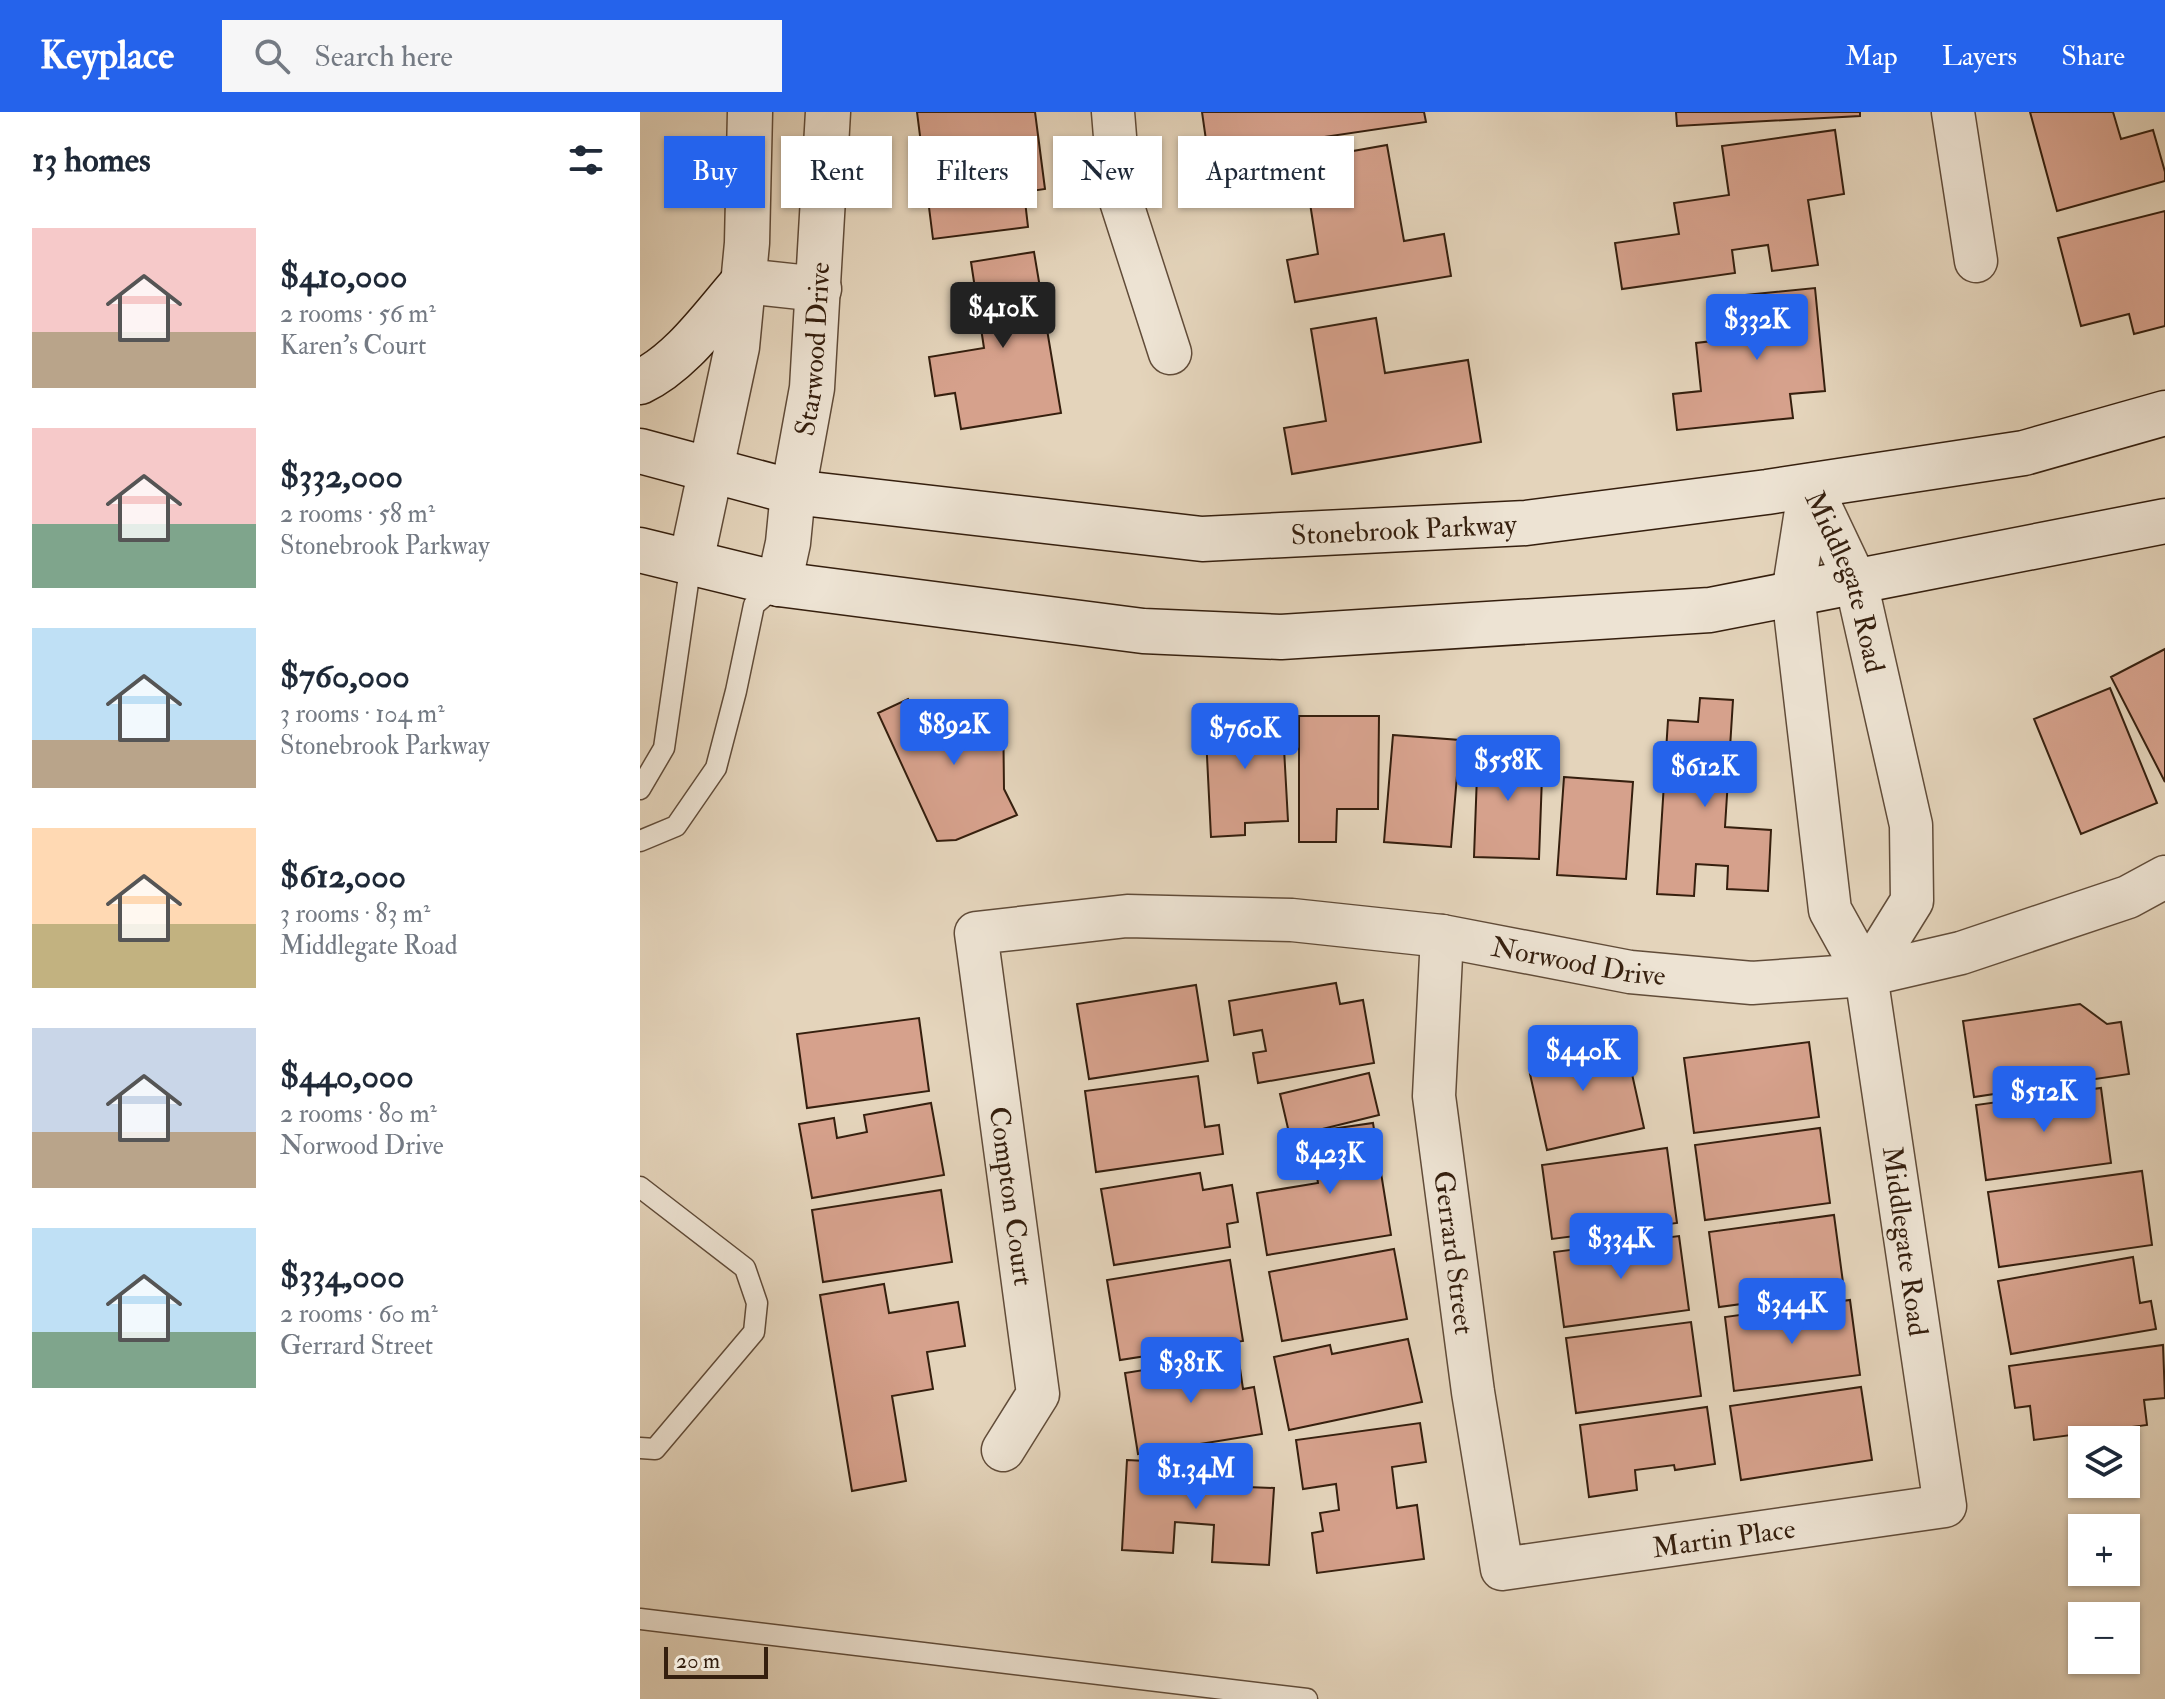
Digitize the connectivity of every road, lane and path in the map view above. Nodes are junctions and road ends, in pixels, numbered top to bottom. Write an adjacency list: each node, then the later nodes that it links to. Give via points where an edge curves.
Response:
1 (750, 112): 6 (main road)
2 (828, 112): 7 (main road, Starwood Drive)
3 (1113, 112): 8 (street, via 1120,198)
4 (1953, 112): 5 (street)
5 (1976, 261)
6 (744, 281): 7 (main road); 9 (main road, via 676,355); 12 (main road, via 737,347)
7 (819, 289): 14 (main road, Starwood Drive, via 812,388)
8 (1170, 353)
9 (640, 382)
10 (2165, 413): 13 (main road, Stonebrook Parkway, via 2024,453)
11 (640, 451): 12 (main road, Stonebrook Parkway)
12 (711, 470): 14 (main road, Stonebrook Parkway); 17 (main road)
13 (1810, 485): 14 (main road, Stonebrook Parkway, via 1526,523 1202,539); 18 (street, Middlegate Road); 20 (street, Middlegate Road)
14 (793, 492): 19 (main road, Starwood Drive)
15 (2165, 521): 18 (main road)
16 (640, 550): 17 (main road)
17 (691, 562): 19 (main road); 21 (lane, via 664,748)
18 (1856, 582): 20 (main road); 26 (street, Middlegate Road, via 1911,825 1912,901)
19 (779, 584): 20 (main road, via 1143,631 1281,637 1710,610); 22 (lane, via 754,605 716,768 676,826)
20 (1793, 594): 26 (street, Middlegate Road, via 1830,910)
21 (640, 789)
22 (640, 841)
23 (2165, 877): 26 (street, Norwood Drive, via 2128,897 1975,948)
24 (976, 933): 25 (street, Norwood Drive, via 1127,916 1292,920); 29 (street, Compton Court, via 1038,1394)
25 (1442, 936): 26 (street, Norwood Drive, via 1630,972 1752,983); 31 (street, Gerrard Street, via 1434,1096)
26 (1866, 975): 30 (street, Middlegate Road)
27 (640, 1187): 28 (lane, via 745,1268 757,1303 754,1332 655,1449)
28 (640, 1448)
29 (1003, 1450)
30 (1945, 1506): 31 (street, Martin Place)
31 (1502, 1569)
32 (640, 1619): 33 (lane)
33 (1307, 1699)

